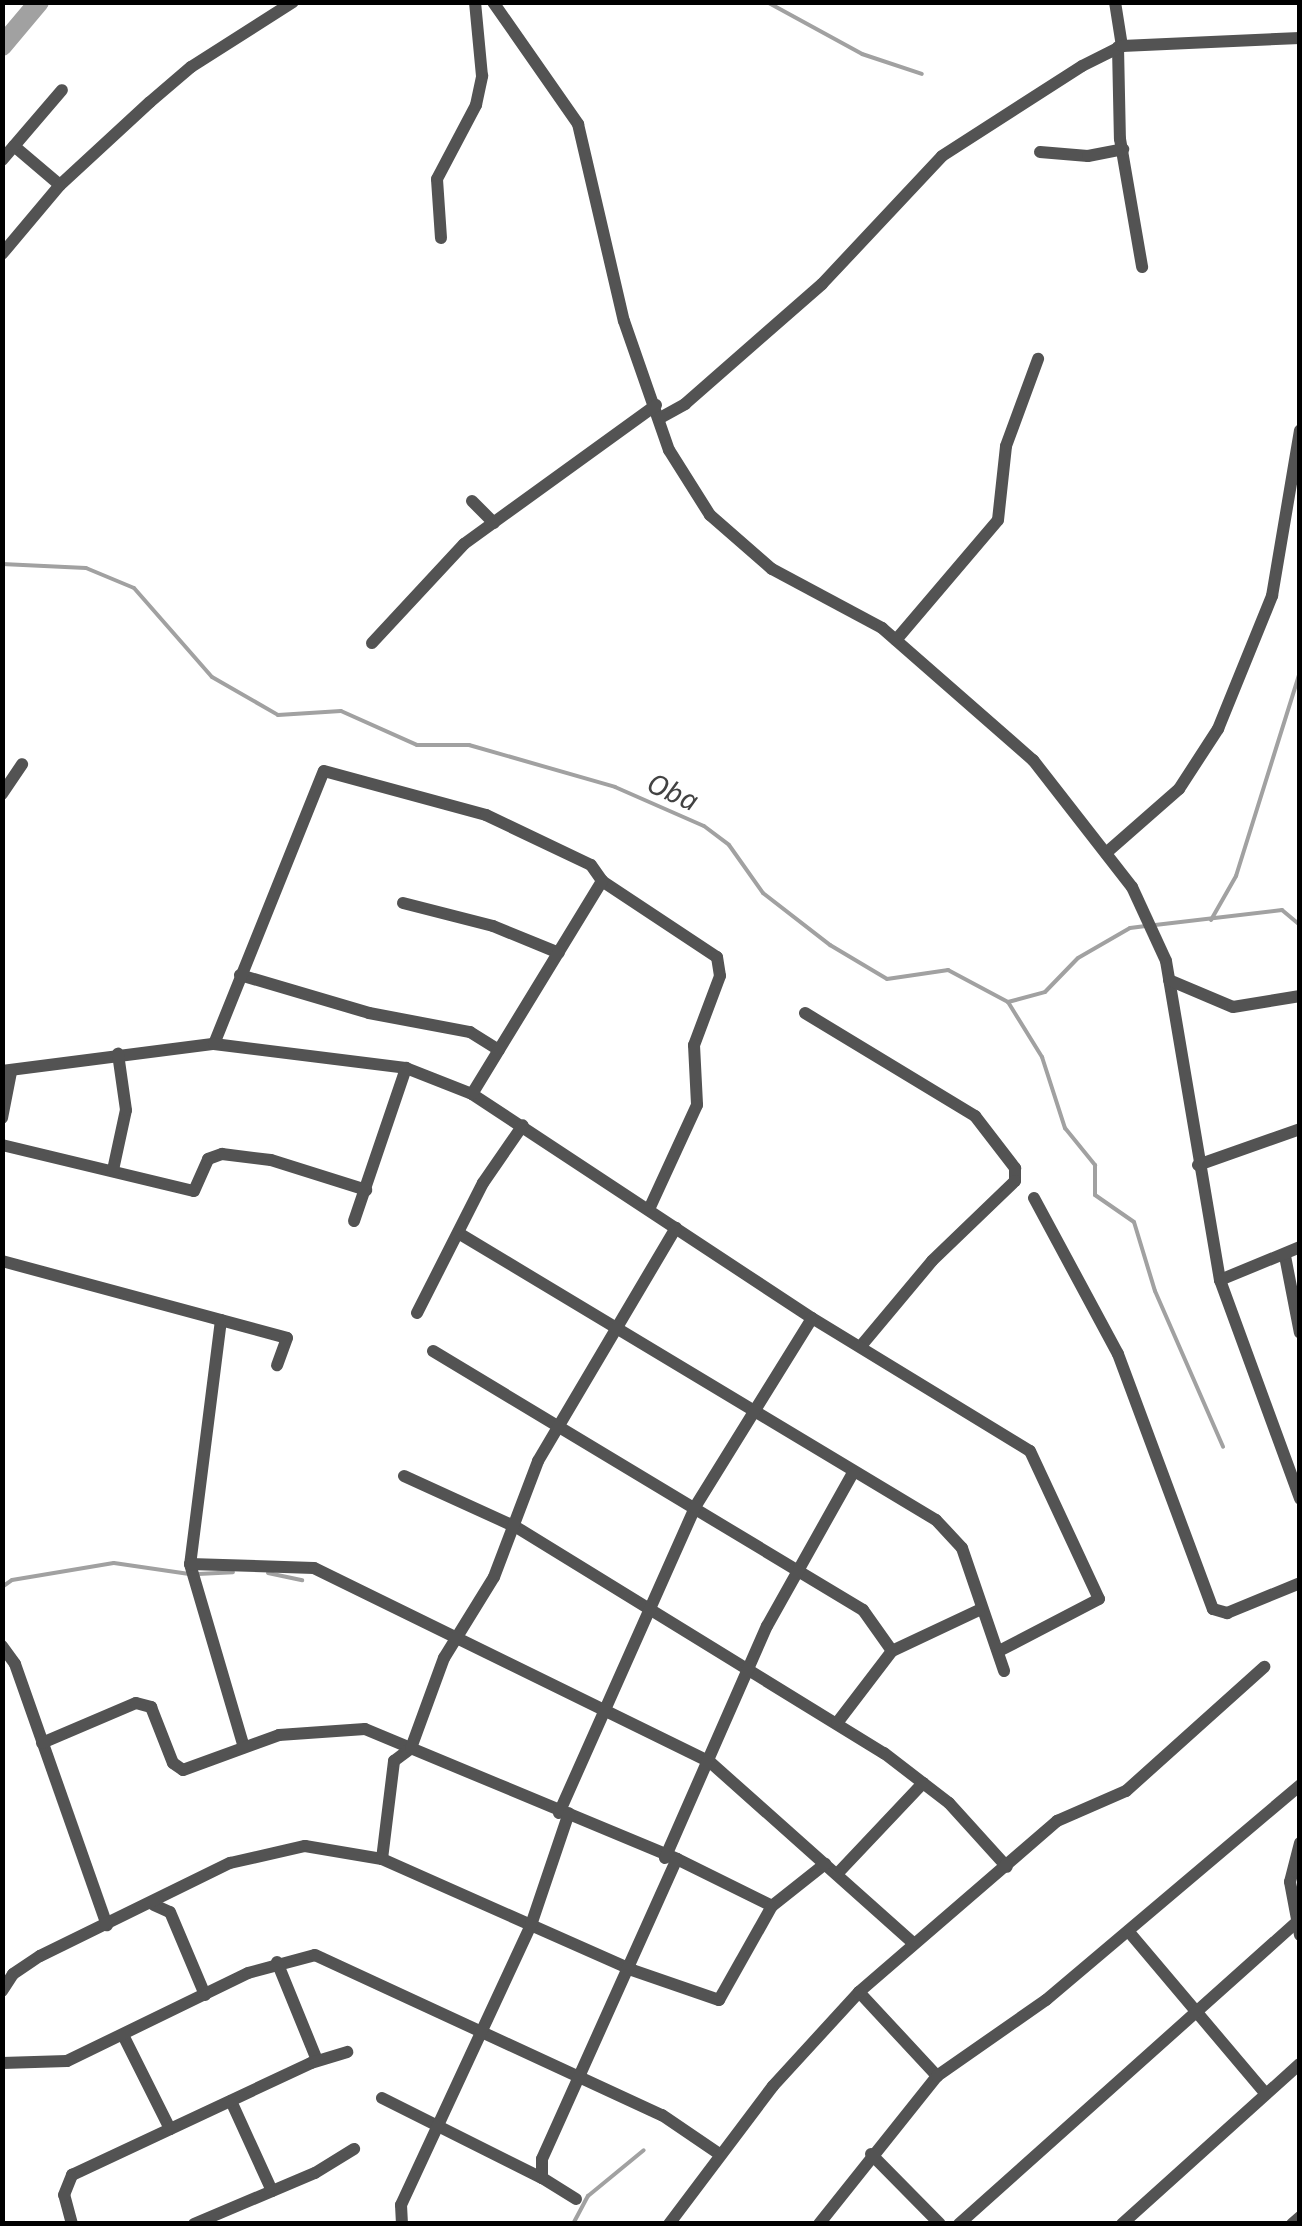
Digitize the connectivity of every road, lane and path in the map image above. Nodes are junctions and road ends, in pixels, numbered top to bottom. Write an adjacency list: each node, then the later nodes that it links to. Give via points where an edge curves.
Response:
1 (266, 2): 6 (street)
2 (292, 2): 6 (street)
3 (474, 2): 15 (street, via 482,76 476,106 438,179)
4 (493, 2): 19 (street, via 578,124 624,321)
5 (1114, 2): 8 (street)
6 (272, 18): 14 (street, via 192,67)
7 (1300, 38): 8 (street)
8 (1120, 47): 11 (street); 19 (street, via 942,156 822,284 685,404)
9 (62, 90): 10 (street)
10 (14, 146): 13 (street); 14 (street)
11 (1123, 149): 12 (street, via 1088,156); 17 (street)
12 (1040, 152)
13 (2, 160)
14 (60, 185): 16 (street)
15 (441, 238)
16 (2, 254)
17 (1142, 267)
18 (1038, 358): 23 (street, via 1006,446 998,520)
19 (658, 411): 22 (street); 23 (street, via 681,470 728,535 772,569)
20 (1300, 430): 27 (street, via 1272,596 1218,728 1179,788)
21 (472, 502): 22 (street)
22 (494, 523): 24 (street, via 442,565)
23 (896, 640): 27 (street, via 1033,760)
24 (372, 643)
25 (22, 764): 26 (street)
26 (2, 794)
27 (1106, 853): 32 (street, via 1144,909)
28 (602, 881): 30 (street); 31 (street, via 591,865 486,815 324,770); 49 (street, via 668,920 720,965 694,1045 696,1104)
29 (404, 903): 30 (street, via 493,926)
30 (559, 953): 36 (street)
31 (240, 975): 35 (street); 36 (street, via 368,1013 470,1032)
32 (1169, 980): 33 (street, via 1233,1006); 45 (street)
33 (1300, 996)
34 (806, 1013): 62 (street, via 975,1116 1016,1168 1016,1181 932,1260)
35 (214, 1044): 37 (street); 38 (street)
36 (499, 1050): 40 (street)
37 (118, 1054): 39 (street); 46 (street, via 126,1110)
38 (406, 1068): 40 (street); 47 (street)
39 (7, 1071): 41 (street)
40 (472, 1094): 42 (street)
41 (2, 1118)
42 (524, 1124): 49 (street); 52 (street, via 483,1183)
43 (1300, 1129): 45 (street)
44 (2, 1145): 46 (street)
45 (1198, 1165): 56 (street)
46 (112, 1170): 47 (street, via 194,1190 208,1160 222,1154 272,1160)
47 (366, 1190): 50 (street)
48 (1034, 1198): 74 (street, via 1118,1354 1213,1610 1227,1613)
49 (650, 1207): 51 (street)
50 (354, 1221)
51 (676, 1228): 58 (street); 60 (street)
52 (460, 1234): 57 (street); 60 (street)
53 (1300, 1248): 54 (street)
54 (1285, 1256): 56 (street); 61 (street)
55 (2, 1260): 59 (street)
56 (1220, 1280): 69 (street)
57 (416, 1313)
58 (812, 1318): 62 (street); 65 (street)
59 (220, 1320): 64 (street, via 287,1338); 72 (street)
60 (616, 1328): 65 (street); 66 (street)
61 (1300, 1332)
62 (861, 1346): 79 (street, via 1024,1445 1041,1469 1098,1604)
63 (433, 1351): 66 (street)
64 (276, 1365)
65 (756, 1411): 67 (street); 70 (street)
66 (560, 1426): 70 (street); 71 (street, via 538,1461)
67 (853, 1473): 73 (street); 75 (street, via 953,1535)
68 (404, 1476): 71 (street)
69 (1300, 1499)
70 (695, 1507): 73 (street); 76 (street)
71 (516, 1527): 76 (street); 77 (street)
72 (190, 1564): 77 (street, via 314,1568); 87 (street)
73 (800, 1571): 80 (street, via 863,1610); 83 (street, via 767,1626)
74 (1300, 1583)
75 (979, 1610): 79 (street); 80 (street)
76 (650, 1612): 83 (street); 84 (street)
77 (458, 1636): 84 (street); 88 (street)
78 (2, 1646): 86 (street)
79 (1000, 1650): 82 (street)
80 (892, 1651): 85 (street)
81 (1264, 1667): 97 (street, via 1126,1791 1056,1821)
82 (1004, 1671)
83 (751, 1672): 85 (street); 89 (street)
84 (606, 1714): 89 (street); 92 (street)
85 (838, 1723): 90 (street)
86 (42, 1743): 87 (street, via 136,1703 151,1707 182,1770); 102 (street)
87 (244, 1746): 88 (street, via 279,1735 364,1729)
88 (412, 1748): 92 (street); 94 (street, via 394,1761)
89 (710, 1762): 95 (street); 96 (street)
90 (923, 1783): 97 (street); 98 (street)
91 (1300, 1784): 104 (street)
92 (564, 1813): 95 (street); 103 (street)
93 (1300, 1843): 101 (street, via 1290,1882)
94 (382, 1859): 99 (street, via 328,1847 273,1851 230,1862); 103 (street)
95 (671, 1859): 100 (street); 108 (street)
96 (825, 1864): 98 (street); 100 (street)
97 (1008, 1867): 106 (street)
98 (838, 1873): 106 (street)
99 (154, 1905): 102 (street); 111 (street, via 170,1912)
100 (772, 1906): 108 (street, via 719,2000)
101 (1298, 1920): 105 (street); 112 (street)
102 (107, 1925): 109 (street, via 40,1956)
103 (531, 1925): 108 (street); 113 (street)
104 (1129, 1932): 112 (street); 119 (street)
105 (1300, 1935)
106 (913, 1944): 110 (street)
107 (276, 1962): 111 (street); 113 (street, via 330,1958); 116 (street)
108 (632, 1970): 120 (street)
109 (2, 1990)
110 (859, 1992): 119 (street); 127 (street)
111 (205, 1995): 114 (street)
112 (1194, 2013): 121 (street); 139 (street)
113 (481, 2028): 120 (street); 124 (street)
114 (124, 2037): 117 (street, via 68,2061); 125 (street)
115 (347, 2052): 116 (street)
116 (317, 2060): 123 (street)
117 (2, 2064)
118 (1300, 2064): 121 (street)
119 (937, 2076): 128 (street)
120 (581, 2079): 127 (street, via 662,2114); 129 (street, via 542,2159)
121 (1264, 2093): 140 (street)
122 (382, 2098): 124 (street)
123 (231, 2101): 125 (street); 130 (street)
124 (434, 2124): 129 (street); 135 (street, via 401,2205)
125 (170, 2129): 134 (street, via 72,2175 64,2196)
126 (354, 2148): 130 (street)
127 (718, 2153): 136 (street)
128 (871, 2154): 137 (street); 138 (street)
129 (542, 2178): 131 (street)
130 (272, 2191): 133 (street)
131 (576, 2198)
132 (1300, 2217): 141 (street)
133 (197, 2223)
134 (72, 2224)
135 (402, 2224)
136 (670, 2224)
137 (819, 2224)
138 (940, 2224)
139 (959, 2224)
140 (1122, 2224)
141 (1292, 2224)

